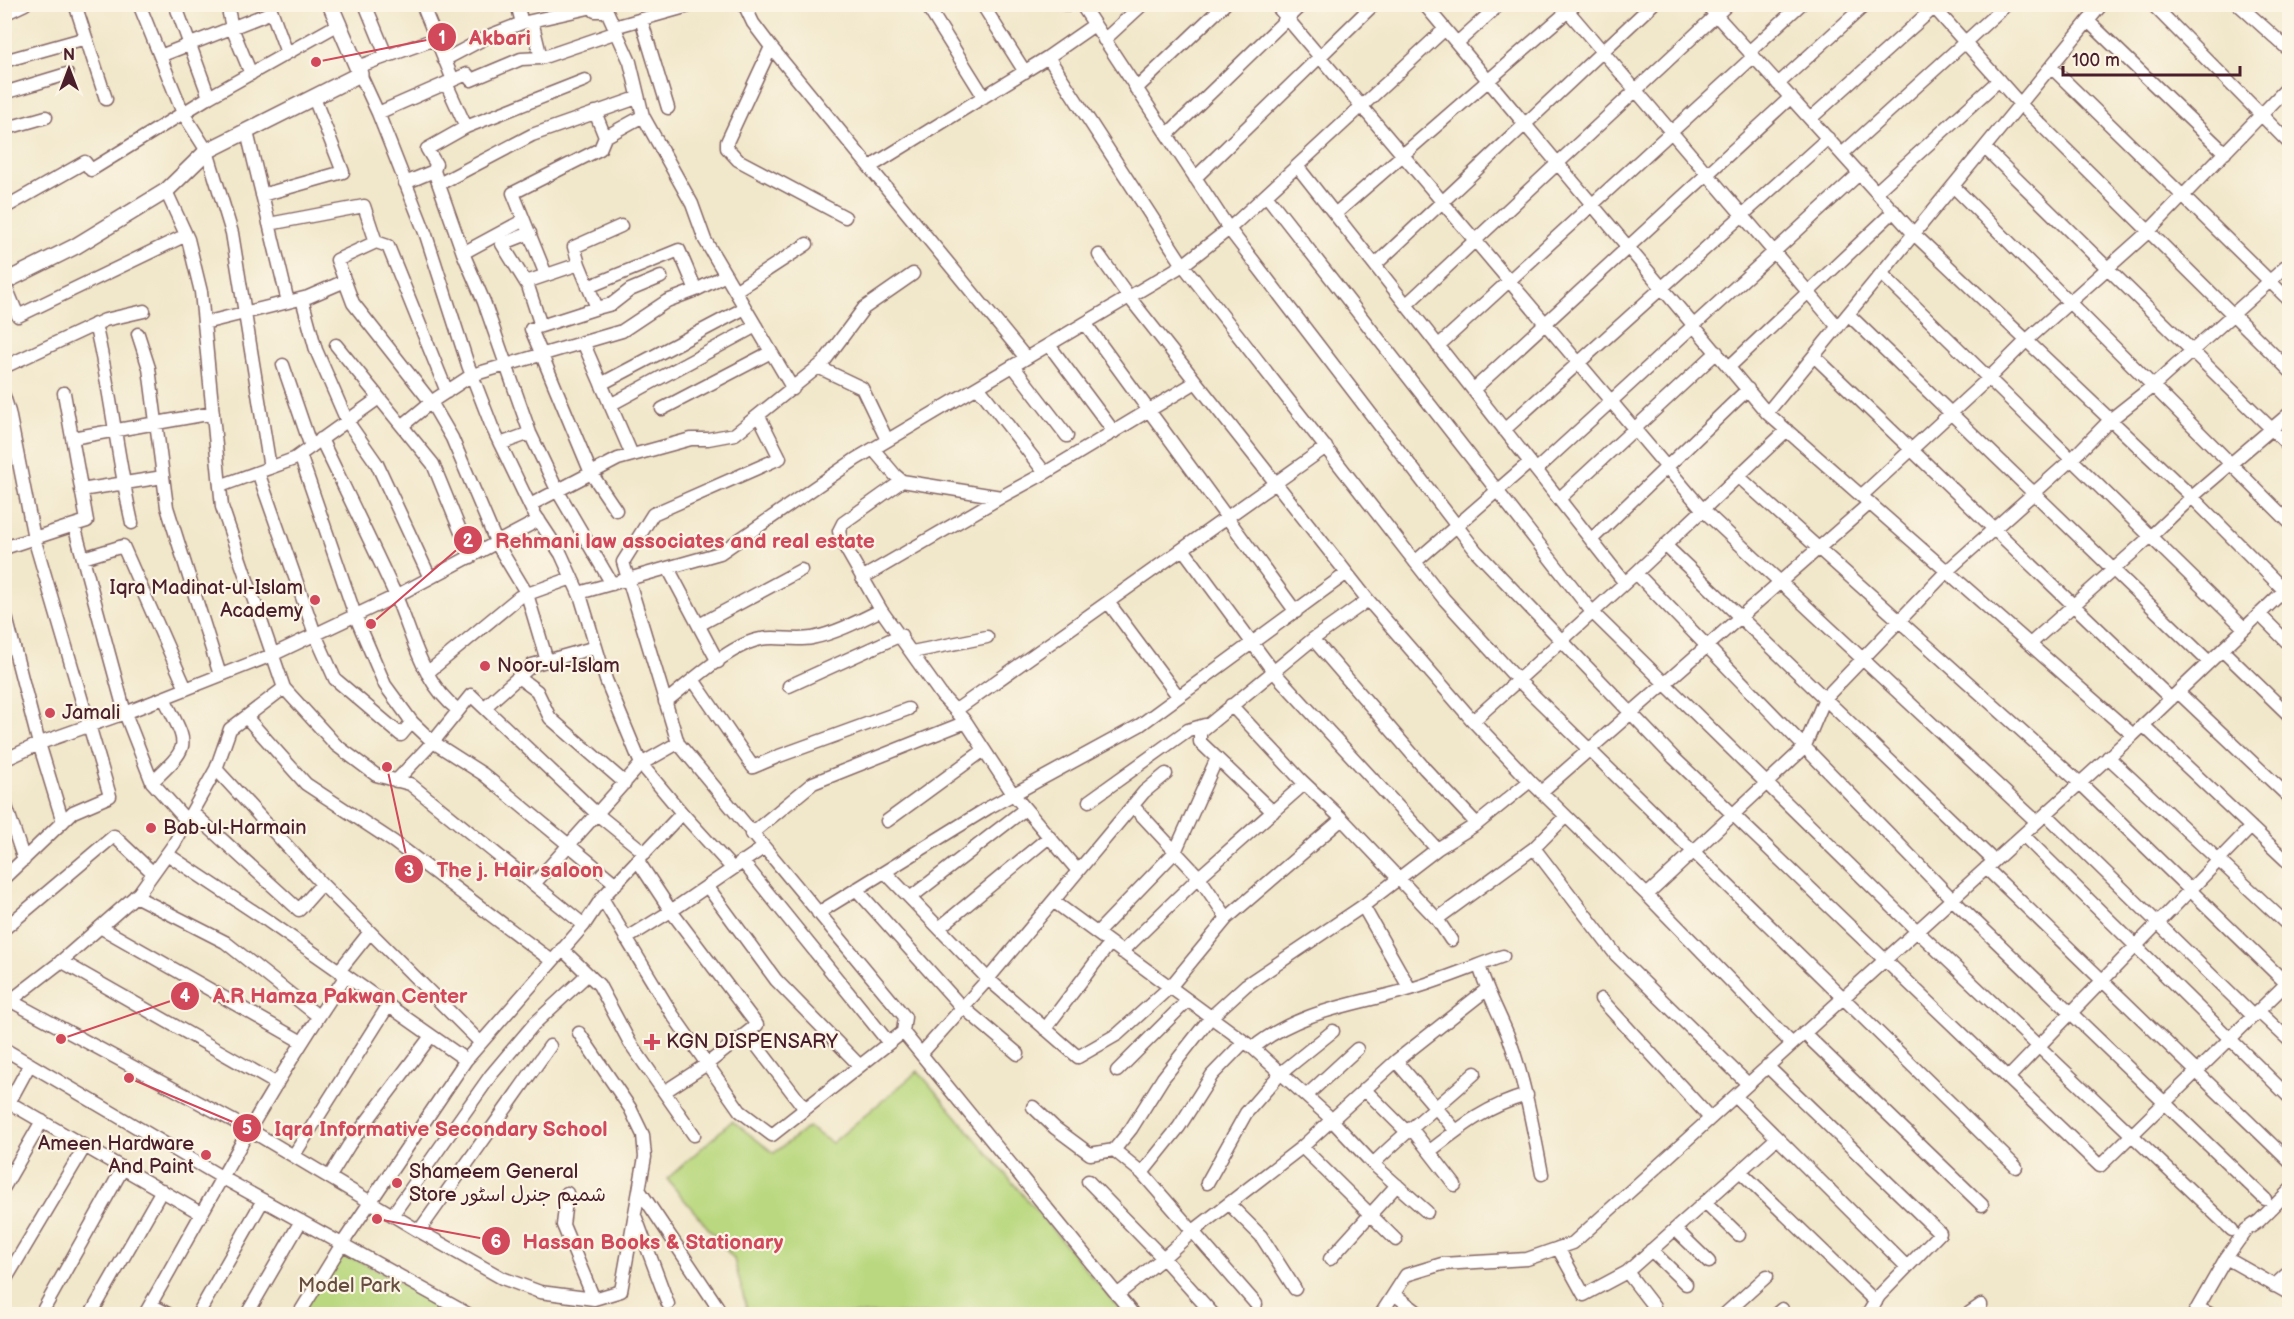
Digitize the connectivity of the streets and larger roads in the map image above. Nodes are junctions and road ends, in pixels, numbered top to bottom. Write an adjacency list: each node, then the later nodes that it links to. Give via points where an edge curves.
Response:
1 (25, 4): 38 (street)
2 (75, 4): 49 (street)
3 (139, 4): 61 (street)
4 (175, 4): 54 (street)
5 (227, 4): 46 (street)
6 (330, 4): 44 (street)
7 (517, 4): 43 (street)
8 (696, 4): 34 (street)
9 (744, 4): 55 (street)
10 (926, 4): 82 (street)
11 (982, 4): 69 (street)
12 (1064, 4): 13 (street)
13 (1072, 4)
14 (1081, 4): 45 (street)
15 (1143, 4): 51 (street)
16 (1225, 4): 78 (street)
17 (1275, 4): 41 (street)
18 (1302, 4): 41 (street)
19 (1374, 4): 63 (street)
20 (1424, 4): 48 (street)
21 (1500, 4): 53 (street)
22 (1653, 4): 57 (street)
23 (1706, 4): 39 (street)
24 (1728, 4): 39 (street)
25 (1801, 4): 59 (street)
26 (1866, 4): 76 (street)
27 (2007, 4): 52 (street)
28 (2102, 4): 42 (street)
29 (2152, 4): 93 (street)
30 (2238, 4): 56 (street)
31 (367, 5): 60 (street)
32 (427, 6): 50 (street)
33 (592, 6): 43 (street); 47 (street, via 595,11 607,11)
34 (683, 6): 40 (street)
35 (1935, 6): 52 (street); 96 (street)
36 (1569, 7): 57 (street); 73 (street)
37 (270, 8): 46 (street); 58 (street)
38 (4, 14)
39 (1716, 16): 59 (street); 79 (street)
40 (641, 19): 47 (street); 89 (street)
41 (1287, 19): 63 (street); 102 (street)
42 (2088, 21): 67 (street); 108 (street)
43 (527, 22): 64 (street); 65 (street, via 491,35)
44 (339, 24): 58 (street); 68 (street)
45 (1094, 25): 51 (street); 62 (street)
46 (232, 28): 54 (street); 71 (street)
47 (615, 29): 64 (street); 85 (street, via 630,62)
48 (1445, 29): 53 (street); 88 (street)
49 (86, 38): 66 (street); 86 (street)
50 (435, 39): 60 (street); 65 (street)
51 (1104, 40): 78 (street)
52 (1965, 42): 74 (street); 109 (street)
53 (1457, 43): 73 (street)
54 (190, 44): 61 (street); 81 (street)
55 (771, 47): 113 (street); 132 (street, via 727,148 738,160)
56 (2289, 51)
57 (1603, 52): 79 (street); 97 (street)
58 (287, 53): 71 (street)
59 (1751, 54): 76 (street); 101 (street)
60 (386, 55): 68 (street)
61 (160, 56): 90 (street)
62 (1048, 57): 69 (street); 150 (street)
63 (1320, 57): 88 (street); 117 (street)
64 (541, 58): 75 (street, via 521,59 471,80 467,74)
65 (444, 60): 75 (street)
66 (4, 61)
67 (2051, 67): 87 (street); 125 (street)
68 (358, 71): 84 (street); 92 (street)
69 (1025, 72): 82 (street)
70 (67, 74): 80 (street)
71 (251, 74): 81 (street)
72 (585, 80): 98 (street)
73 (1489, 80): 97 (street); 110 (street)
74 (1999, 80): 87 (street); 122 (street)
75 (449, 81): 92 (street); 98 (street)
76 (1778, 84): 83 (street)
77 (2289, 85): 93 (street)
78 (1136, 89): 102 (street)
79 (1636, 91): 101 (street); 111 (street)
80 (4, 93)
81 (209, 97): 90 (street)
82 (984, 97): 113 (street)
83 (1791, 97): 96 (street); 116 (street)
84 (314, 98): 100 (street); 123 (street, via 343,172)
85 (637, 98): 91 (street); 94 (street)
86 (106, 99)
87 (2020, 104): 106 (street); 137 (street)
88 (1362, 106): 110 (street); 112 (street)
89 (668, 108)
90 (183, 112): 107 (street); 128 (street, via 91,170 85,162)
91 (595, 112): 103 (street); 119 (street, via 532,135)
92 (378, 114): 118 (street)
93 (2261, 115): 105 (street); 108 (street)
94 (643, 116): 103 (street); 156 (street)
95 (46, 117): 99 (street)
96 (1810, 119): 104 (street)
97 (1526, 124): 111 (street); 126 (street)
98 (466, 127): 114 (street, via 427,149 436,164)
99 (4, 129)
100 (247, 132): 107 (street); 123 (street)
101 (1671, 132): 116 (street); 127 (street)
102 (1167, 135): 117 (street)
103 (605, 138): 133 (street, via 600,149 513,193)
104 (1828, 138): 109 (street); 131 (street)
105 (2289, 144)
106 (1984, 148): 120 (street); 152 (street)
107 (207, 151): 121 (street); 177 (street, via 232,233)
108 (2225, 153): 125 (street)
109 (1842, 154): 115 (street)
110 (1403, 155): 126 (street); 130 (street)
111 (1558, 163): 127 (street); 141 (street)
112 (1297, 166): 124 (street); 130 (street)
113 (870, 167): 199 (street)
114 (434, 171): 118 (street); 119 (street)
115 (1860, 173): 122 (street); 145 (street)
116 (1707, 174): 131 (street); 144 (street)
117 (1195, 178): 136 (street)
118 (405, 183): 208 (street)
119 (439, 184): 146 (street)
120 (1953, 186): 139 (street); 172 (street)
121 (166, 191): 140 (street); 161 (street, via 76,246)
122 (1876, 192): 129 (street)
123 (262, 195): 134 (street)
124 (1266, 195): 136 (street); 269 (street)
125 (2183, 196): 137 (street); 160 (street)
126 (1442, 202): 141 (street); 151 (street)
127 (1593, 204): 144 (street); 159 (street)
128 (4, 208)
129 (1894, 211): 139 (street); 167 (street)
130 (1335, 214): 151 (street)
131 (1742, 215): 145 (street); 164 (street)
132 (845, 217)
133 (525, 220): 138 (street); 146 (street)
134 (269, 224): 142 (street, via 363,207); 171 (street)
135 (621, 226): 149 (street, via 574,247)
136 (1229, 229): 150 (street); 283 (street)
137 (2148, 232): 152 (street); 179 (street)
138 (530, 233): 153 (street); 162 (street, via 502,244)
139 (1914, 234): 155 (street); 189 (street)
140 (186, 235): 161 (street, via 18,316); 180 (street, via 201,292)
141 (1475, 240): 159 (street); 173 (street)
142 (376, 242): 158 (street, via 337,260); 217 (street, via 388,246)
143 (807, 244): 166 (street)
144 (1628, 247): 164 (street); 182 (street)
145 (1774, 252): 167 (street); 184 (street)
146 (463, 253): 202 (street)
147 (1099, 255): 168 (street)
148 (2289, 262): 160 (street)
149 (579, 264): 153 (street); 163 (street)
150 (1183, 265): 168 (street); 248 (street)
151 (1375, 266): 173 (street)
152 (2108, 269): 172 (street); 194 (street)
153 (546, 274): 162 (street)
154 (913, 274): 205 (street, via 864,308)
155 (1882, 274): 178 (street); 209 (street)
156 (726, 275): 165 (street); 166 (street)
157 (661, 278): 174 (street)
158 (345, 281): 169 (street); 222 (street, via 354,303)
159 (1509, 281): 182 (street); 193 (street)
160 (2269, 281): 170 (street); 179 (street)
161 (4, 282)
162 (526, 282): 185 (street)
163 (588, 287): 165 (street, via 679,250); 174 (street)
164 (1662, 288): 184 (street); 200 (street)
165 (696, 290): 190 (street, via 667,301 622,331)
166 (735, 291): 175 (street)
167 (1808, 292): 187 (street); 206 (street)
168 (1129, 297): 181 (street); 210 (street)
169 (302, 298): 171 (street); 232 (street, via 316,350)
170 (2289, 301)
171 (288, 302): 177 (street)
172 (2070, 304): 189 (street); 212 (street)
173 (1406, 305): 193 (street)
174 (597, 308): 185 (street)
175 (745, 308): 186 (street); 211 (street)
176 (144, 311): 183 (street)
177 (244, 313): 180 (street); 258 (street)
178 (1848, 314): 187 (street); 228 (street)
179 (2232, 314): 194 (street); 207 (street)
180 (204, 323): 226 (street)
181 (1085, 323): 192 (street); 225 (street)
182 (1545, 323): 200 (street); 216 (street)
183 (95, 324): 204 (street); 239 (street)
184 (1694, 325): 196 (street); 221 (street)
185 (541, 326): 197 (street, via 531,329)
186 (756, 326): 195 (street); 223 (street)
187 (1838, 327): 198 (street)
188 (138, 334): 233 (street, via 149,368)
189 (2026, 341): 209 (street); 231 (street)
190 (583, 342): 197 (street); 211 (street)
191 (336, 345): 220 (street)
192 (1049, 345): 199 (street); 240 (street)
193 (1438, 345): 216 (street)
194 (2192, 351): 212 (street); 236 (street)
195 (771, 352): 213 (street); 224 (street)
196 (1717, 352): 206 (street); 235 (street)
197 (541, 355): 202 (street); 259 (street)
198 (1814, 356): 227 (street); 251 (street)
199 (1026, 358): 203 (street)
200 (1579, 363): 221 (street); 237 (street)
201 (283, 365): 247 (street)
202 (505, 366): 208 (street); 241 (street)
203 (1013, 366): 214 (street); 242 (street)
204 (4, 367)
205 (818, 367): 213 (street); 245 (street, via 862,388)
206 (1729, 367): 215 (street)
207 (2289, 371)
208 (472, 375): 217 (street); 246 (street)
209 (1989, 378): 228 (street); 254 (street)
210 (1196, 382): 225 (street); 265 (street)
211 (601, 384): 223 (street)
212 (2153, 386): 231 (street); 255 (street)
213 (793, 389): 230 (street)
214 (975, 389): 245 (street); 260 (street, via 982,392)
215 (1748, 389): 227 (street); 257 (street)
216 (1473, 390): 237 (street)
217 (447, 392): 222 (street)
218 (64, 393): 243 (street)
219 (4, 396): 286 (street)
220 (379, 398): 232 (street); 234 (street)
221 (1611, 401): 235 (street); 256 (street)
222 (431, 402): 234 (street); 288 (street, via 452,438)
223 (610, 405): 253 (street)
224 (662, 409)
225 (1148, 411): 240 (street); 278 (street)
226 (213, 413): 233 (street); 266 (street)
227 (1767, 413): 238 (street)
228 (1951, 413): 251 (street); 270 (street)
229 (2289, 413): 236 (street)
230 (759, 416): 253 (street, via 735,434 691,439); 305 (street, via 780,458 653,514 622,562)
231 (2110, 420): 254 (street); 272 (street)
232 (347, 421): 244 (street); 302 (street, via 377,464)
233 (156, 424): 239 (street); 262 (street)
234 (402, 426): 293 (street, via 434,464)
235 (1634, 429): 257 (street); 273 (street)
236 (2271, 429): 249 (street); 255 (street)
237 (1504, 430): 256 (street)
238 (1787, 430): 261 (street); 274 (street)
239 (115, 431): 243 (street); 264 (street)
240 (1114, 432): 260 (street)
241 (530, 433): 246 (street); 268 (street)
242 (1067, 436)
243 (72, 438): 267 (street)
244 (321, 439): 247 (street); 312 (street)
245 (888, 441): 250 (street)
246 (500, 444): 275 (street)
247 (311, 447): 252 (street)
248 (1326, 447): 265 (street); 295 (street)
249 (2289, 447)
250 (873, 449): 263 (street); 296 (street, via 720,553)
251 (1911, 450): 274 (street); 284 (street)
252 (300, 455): 258 (street); 321 (street)
253 (632, 455): 259 (street)
254 (2072, 459): 270 (street); 285 (street)
255 (2231, 465): 272 (street); 281 (street)
256 (1533, 466): 269 (street); 273 (street)
257 (1666, 467): 277 (street); 287 (street)
258 (264, 470): 266 (street); 326 (street)
259 (591, 473): 268 (street); 276 (street)
260 (1045, 473): 271 (street)
261 (1738, 476): 277 (street); 291 (street)
262 (163, 477): 264 (street); 345 (street, via 167,507)
263 (902, 481): 271 (street); 304 (street, via 843,523 839,531)
264 (123, 483): 267 (street); 280 (street)
265 (1275, 483): 278 (street); 300 (street)
266 (220, 486): 338 (street, via 222,507)
267 (81, 490): 282 (street, via 87,521)
268 (557, 490): 275 (street); 308 (street)
269 (1497, 491): 283 (street); 319 (street)
270 (2034, 493): 284 (street); 298 (street)
271 (1001, 497): 304 (street)
272 (2192, 497): 285 (street); 309 (street)
273 (1559, 499): 287 (street)
274 (1866, 500): 291 (street); 299 (street)
275 (530, 505): 279 (street)
276 (616, 510)
277 (1703, 510): 289 (street); 306 (street)
278 (1226, 518): 292 (street); 318 (street)
279 (539, 520): 288 (street); 303 (street)
280 (132, 523)
281 (2289, 523)
282 (74, 525): 286 (street); 294 (street)
283 (1457, 526): 295 (street); 330 (street)
284 (1994, 529): 299 (street); 315 (street)
285 (2151, 536): 298 (street); 325 (street)
286 (34, 538): 290 (street); 372 (street)
287 (1591, 540): 307 (street)
288 (497, 544): 293 (street); 311 (street)
289 (1665, 545): 301 (street); 322 (street)
290 (4, 548)
291 (1819, 548): 306 (street); 323 (street)
292 (1183, 549): 314 (street); 331 (street)
293 (471, 557): 302 (street)
294 (83, 558): 352 (street, via 123,546); 364 (street)
295 (1415, 562): 347 (street)
296 (668, 568): 305 (street); 324 (street)
297 (801, 570): 324 (street)
298 (2113, 570): 315 (street); 342 (street)
299 (1947, 571): 323 (street); 332 (street)
300 (1347, 573): 313 (street); 318 (street)
301 (1636, 573): 307 (street); 334 (street)
302 (430, 578): 312 (street)
303 (572, 578): 310 (street); 311 (street)
304 (862, 578): 317 (street)
305 (629, 579): 308 (street); 357 (street)
306 (1780, 582): 322 (street); 339 (street)
307 (1625, 583): 319 (street)
308 (612, 584): 310 (street)
309 (2287, 587): 320 (street)
310 (579, 593): 335 (street)
311 (527, 594): 340 (street); 344 (street)
312 (396, 596): 321 (street); 344 (street)
313 (1368, 600): 329 (street); 369 (street)
314 (1108, 602): 354 (street); 362 (street)
315 (2073, 605): 332 (street); 353 (street)
316 (4, 609): 376 (street)
317 (881, 610): 327 (street); 341 (street, via 813,638 763,638 739,646)
318 (1296, 612): 331 (street)
319 (1592, 612): 330 (street); 349 (street)
320 (2259, 614): 325 (street); 333 (street)
321 (355, 615): 326 (street); 367 (street, via 385,686)
322 (1740, 616): 334 (street); 356 (street)
323 (1899, 621): 339 (street); 390 (street)
324 (699, 625): 341 (street)
325 (2244, 628): 336 (street)
326 (315, 634): 338 (street); 367 (street, via 335,679 401,735)
327 (901, 635): 337 (street); 350 (street)
328 (987, 637): 337 (street)
329 (1313, 639): 343 (street); 410 (street)
330 (1562, 640): 347 (street); 363 (street)
331 (1251, 642): 343 (street); 354 (street)
332 (2030, 644): 373 (street)
333 (2289, 645)
334 (1706, 646): 349 (street); 377 (street)
335 (596, 647): 340 (street); 383 (street)
336 (2222, 650): 342 (street); 365 (street)
337 (912, 652): 362 (street)
338 (272, 655): 345 (street); 351 (street)
339 (1863, 659): 356 (street); 406 (street)
340 (547, 661): 346 (street, via 532,665)
341 (718, 662): 348 (street)
342 (2209, 662): 353 (street)
343 (1273, 671): 358 (street); 418 (street)
344 (427, 673): 361 (street, via 444,699)
345 (220, 675): 352 (street)
346 (518, 677): 359 (street); 389 (street, via 537,691 550,718)
347 (1518, 680): 369 (street); 378 (street)
348 (694, 681): 357 (street); 360 (street, via 753,767)
349 (1664, 684): 363 (street); 392 (street)
350 (789, 686)
351 (284, 688): 366 (street); 386 (street, via 336,745 376,775)
352 (186, 689): 355 (street)
353 (2174, 695): 371 (street); 395 (street)
354 (1178, 696): 394 (street, via 1140,725)
355 (164, 698): 364 (street); 388 (street, via 184,744 176,759)
356 (1825, 698): 377 (street); 425 (street)
357 (665, 702): 375 (street)
358 (1231, 705): 370 (street); 391 (street)
359 (485, 707): 361 (street, via 471,695); 402 (street)
360 (908, 709)
361 (458, 710): 374 (street)
362 (956, 710): 368 (street)
363 (1630, 712): 378 (street); 403 (street)
364 (125, 713): 372 (street); 388 (street)
365 (2289, 716)
366 (246, 717): 384 (street, via 230,729); 469 (street, via 306,784 394,842)
367 (412, 722): 374 (street)
368 (966, 722): 379 (street); 412 (street, via 813,783)
369 (1473, 722): 387 (street)
370 (1209, 724): 381 (street, via 1200,732 1200,742); 397 (street, via 1188,730)
371 (2143, 725): 373 (street); 411 (street)
372 (90, 726): 376 (street); 409 (street, via 110,796 73,812)
373 (2133, 735): 380 (street)
374 (433, 742): 386 (street); 415 (street, via 483,774)
375 (678, 743): 383 (street); 412 (street)
376 (40, 744): 382 (street); 409 (street)
377 (1804, 748): 392 (street); 444 (street)
378 (1588, 749): 393 (street); 420 (street)
379 (984, 750): 394 (street); 408 (street)
380 (2108, 757): 390 (street); 424 (street)
381 (1217, 758): 400 (street); 419 (street)
382 (4, 760)
383 (641, 764): 389 (street); 401 (street)
384 (216, 769): 404 (street); 434 (street)
385 (1166, 774): 398 (street)
386 (396, 781): 435 (street, via 410,784)
387 (1530, 781): 393 (street); 410 (street)
388 (152, 782): 404 (street)
389 (624, 783): 402 (street)
390 (2080, 783): 406 (street); 439 (street)
391 (1304, 784): 400 (street); 407 (street)
392 (1767, 784): 403 (street); 457 (street)
393 (1541, 792): 405 (street)
394 (1013, 794): 399 (street); 429 (street)
395 (2289, 798)
396 (4, 800): 423 (street)
397 (1089, 801)
398 (1132, 806): 419 (street); 428 (street)
399 (1025, 809): 414 (street); 443 (street)
400 (1273, 812): 431 (street)
401 (682, 813): 422 (street); 427 (street)
402 (597, 814): 415 (street); 422 (street)
403 (1734, 815): 420 (street); 467 (street)
404 (189, 816): 421 (street); 434 (street, via 299,910)
405 (1566, 816): 417 (street); 440 (street)
406 (2041, 818): 413 (street); 451 (street)
407 (1342, 819): 433 (street); 449 (street)
408 (887, 821)
409 (63, 822): 423 (street)
410 (1478, 824): 418 (street)
411 (2251, 827): 424 (street); 426 (street)
412 (751, 834): 416 (street)
413 (2023, 835): 425 (street); 463 (street)
414 (1049, 837): 428 (street); 455 (street)
415 (568, 846): 435 (street); 436 (street)
416 (763, 848): 427 (street); 448 (street)
417 (1534, 848): 450 (street); 521 (street, via 1616,955)
418 (1437, 849): 433 (street)
419 (1175, 852): 431 (street); 459 (street)
420 (1694, 853): 440 (street); 479 (street)
421 (167, 854): 430 (street); 471 (street)
422 (641, 857): 436 (street); 447 (street)
423 (24, 860): 432 (street)
424 (2218, 860): 439 (street); 454 (street)
425 (1990, 864): 444 (street); 474 (street)
426 (2289, 864)
427 (737, 865): 437 (street); 500 (street)
428 (1077, 871): 445 (street)
429 (885, 872): 438 (street); 443 (street)
430 (153, 873): 441 (street); 456 (street, via 114,836)
431 (1199, 877): 449 (street); 465 (street)
432 (4, 878)
433 (1399, 880): 446 (street); 450 (street)
434 (322, 884): 458 (street)
435 (534, 884): 452 (street)
436 (616, 884): 442 (street)
437 (707, 886): 447 (street); 513 (street, via 776,980)
438 (856, 889): 448 (street); 484 (street, via 958,1004)
439 (2190, 890): 451 (street); 475 (street)
440 (1647, 895): 501 (street)
441 (135, 896): 453 (street); 487 (street, via 225,942)
442 (602, 898): 452 (street); 460 (street)
443 (910, 898): 455 (street)
444 (1952, 899): 457 (street); 485 (street)
445 (1053, 901): 459 (street); 473 (street)
446 (1363, 906): 477 (street); 488 (street, via 1246,985)
447 (671, 911): 460 (street); 493 (street, via 757,1026)
448 (818, 913): 491 (street, via 905,1017)
449 (1227, 918): 476 (street)
450 (1437, 920): 461 (street)
451 (2158, 923): 463 (street); 486 (street)
452 (584, 925): 464 (street)
453 (100, 927): 468 (street); 498 (street)
454 (2289, 927)
455 (939, 928): 473 (street)
456 (4, 929)
457 (1917, 930): 467 (street); 504 (street)
458 (370, 932): 471 (street); 499 (street)
459 (1097, 933): 462 (street)
460 (626, 939): 512 (street)
461 (1451, 940)
462 (1110, 943): 465 (street); 489 (street)
463 (2136, 946): 474 (street); 496 (street)
464 (562, 949): 469 (street); 472 (street)
465 (1122, 952): 476 (street)
466 (1503, 956): 470 (street)
467 (1885, 960): 479 (street); 519 (street)
468 (61, 961): 482 (street); 520 (street)
469 (552, 961): 499 (street)
470 (1479, 965): 477 (street); 478 (street)
471 (342, 974): 483 (street); 487 (street)
472 (588, 974): 523 (street, via 599,985 630,1043); 573 (street, via 534,1023 491,1075)
473 (988, 979): 484 (street); 489 (street)
474 (2103, 980): 485 (street); 516 (street)
475 (2288, 983): 486 (street)
476 (1171, 986): 481 (street); 489 (street, via 1118,1034 1078,1057)
477 (1410, 990): 502 (street, via 1307,1016)
478 (1486, 990): 510 (street); 524 (street, via 1508,1037)
479 (1843, 998): 494 (street); 549 (street)
480 (1601, 999): 533 (street)
481 (1188, 1000): 488 (street); 515 (street)
482 (8, 1003): 537 (street)
483 (388, 1006): 495 (street); 546 (street)
484 (964, 1006): 507 (street); 508 (street)
485 (2071, 1013): 504 (street); 528 (street)
486 (2255, 1013): 496 (street); 497 (street)
487 (318, 1016): 498 (street)
488 (1211, 1017): 502 (street); 544 (street)
489 (1045, 1029)
490 (1333, 1031): 517 (street)
491 (903, 1032): 500 (street); 507 (street)
492 (579, 1033): 563 (street, via 630,1108 643,1135 645,1157)
493 (747, 1033): 512 (street); 532 (street)
494 (1804, 1033): 501 (street); 570 (street)
495 (431, 1036): 509 (street); 554 (street)
496 (2229, 1039): 516 (street); 527 (street)
497 (2289, 1041)
498 (302, 1042): 520 (street)
499 (481, 1043): 509 (street)
500 (889, 1043): 513 (street)
501 (1792, 1044): 514 (street)
502 (1249, 1045): 517 (street); 552 (street, via 1212,1075 1179,1127)
503 (550, 1046): 579 (street)
504 (2039, 1047): 519 (street); 540 (street)
505 (4, 1049): 511 (street)
506 (1357, 1049): 525 (street)
507 (921, 1054): 600 (street)
508 (1018, 1054)
509 (466, 1060): 567 (street)
510 (1396, 1061): 522 (street); 531 (street)
511 (30, 1064): 529 (street); 555 (street)
512 (707, 1064): 523 (street); 532 (street, via 740,1111 772,1135)
513 (860, 1066): 532 (street)
514 (1767, 1066): 521 (street); 590 (street, via 1940,1233)
515 (1117, 1071)
516 (2196, 1071): 528 (street); 547 (street)
517 (1281, 1073): 525 (street); 557 (street, via 1246,1113)
518 (1475, 1073): 531 (street)
519 (2008, 1078): 540 (street, via 2100,1166)
520 (277, 1084): 537 (street)
521 (1748, 1084): 526 (street)
522 (1364, 1089): 534 (street); 536 (street)
523 (664, 1092): 539 (street)
524 (1527, 1095): 538 (street, via 1481,1113); 553 (street)
525 (1306, 1096): 534 (street)
526 (1735, 1096): 533 (street); 541 (street)
527 (2289, 1098)
528 (2164, 1103): 540 (street); 565 (street)
529 (7, 1107): 535 (street)
530 (1033, 1107): 544 (street, via 1090,1154)
531 (1436, 1108): 536 (street); 538 (street)
532 (805, 1109)
533 (1710, 1119): 584 (street, via 1573,1243)
534 (1330, 1120): 543 (street); 548 (street)
535 (42, 1121): 542 (street); 560 (street)
536 (1408, 1129): 545 (street); 548 (street)
537 (250, 1130): 546 (street); 555 (street)
538 (1456, 1131): 545 (street)
539 (694, 1135)
540 (2132, 1135): 578 (street)
541 (1777, 1138): 551 (street); 590 (street)
542 (85, 1146): 550 (street); 594 (street)
543 (1302, 1147): 569 (street); 574 (street)
544 (1114, 1150): 552 (street)
545 (1430, 1151): 559 (street)
546 (294, 1155): 554 (street)
547 (2289, 1162)
548 (1373, 1164): 558 (street)
549 (2016, 1167)
550 (123, 1168): 561 (street); 610 (street)
551 (1740, 1171): 568 (street); 602 (street)
552 (1142, 1173): 580 (street)
553 (1542, 1174)
554 (330, 1176): 567 (street)
555 (223, 1178): 566 (street); 572 (street)
556 (1088, 1181): 586 (street)
557 (1207, 1183)
558 (1397, 1185): 571 (street); 574 (street)
559 (1455, 1185)
560 (4, 1187)
561 (162, 1190): 572 (street); 611 (street)
562 (2289, 1190): 587 (street, via 2246,1230)
563 (640, 1191): 575 (street); 606 (street)
564 (567, 1193): 601 (street, via 563,1225)
565 (2265, 1199)
566 (263, 1200): 576 (street); 613 (street)
567 (371, 1201): 573 (street); 583 (street)
568 (1706, 1202): 577 (street); 581 (street)
569 (1229, 1204): 580 (street); 597 (street, via 1261,1236)
570 (1982, 1205)
571 (1427, 1212)
572 (202, 1214): 608 (street)
573 (393, 1214): 579 (street)
574 (1370, 1215): 582 (street); 588 (street)
575 (635, 1216): 601 (street, via 621,1291); 603 (street)
576 (301, 1221): 583 (street); 614 (street)
577 (1675, 1229): 585 (street); 589 (street)
578 (2232, 1230)
579 (419, 1231): 601 (street, via 502,1278 540,1292)
580 (1192, 1232): 586 (street); 604 (street)
581 (1739, 1236)
582 (1396, 1240)
583 (342, 1244): 615 (street); 616 (street)
584 (1558, 1248): 592 (street, via 1584,1295); 598 (street, via 1527,1259 1442,1264 1406,1275)
585 (1652, 1250): 592 (street); 595 (street)
586 (1163, 1258): 600 (street); 618 (street)
587 (2226, 1258): 596 (street); 609 (street)
588 (1330, 1259)
589 (1709, 1262)
590 (1907, 1267): 602 (street)
591 (2289, 1271): 596 (street)
592 (1627, 1272): 607 (street)
593 (1767, 1276): 621 (street)
594 (4, 1282)
595 (1686, 1284)
596 (2274, 1286): 599 (street)
597 (1295, 1289)
598 (1394, 1294): 619 (street); 620 (street)
599 (2289, 1294)
600 (1117, 1295): 617 (street)
601 (594, 1299)
602 (1876, 1302): 622 (street)
603 (668, 1304)
604 (1256, 1304)
605 (1981, 1305): 623 (street)
606 (717, 1306)
607 (1654, 1307)
608 (148, 1310): 612 (street)
609 (2201, 1312)
610 (41, 1314)
611 (91, 1314)
612 (168, 1314)
613 (198, 1314)
614 (247, 1314)
615 (299, 1314)
616 (468, 1314)
617 (1132, 1314)
618 (1213, 1314)
619 (1381, 1314)
620 (1420, 1314)
621 (1725, 1314)
622 (1868, 1314)
623 (1968, 1314)

